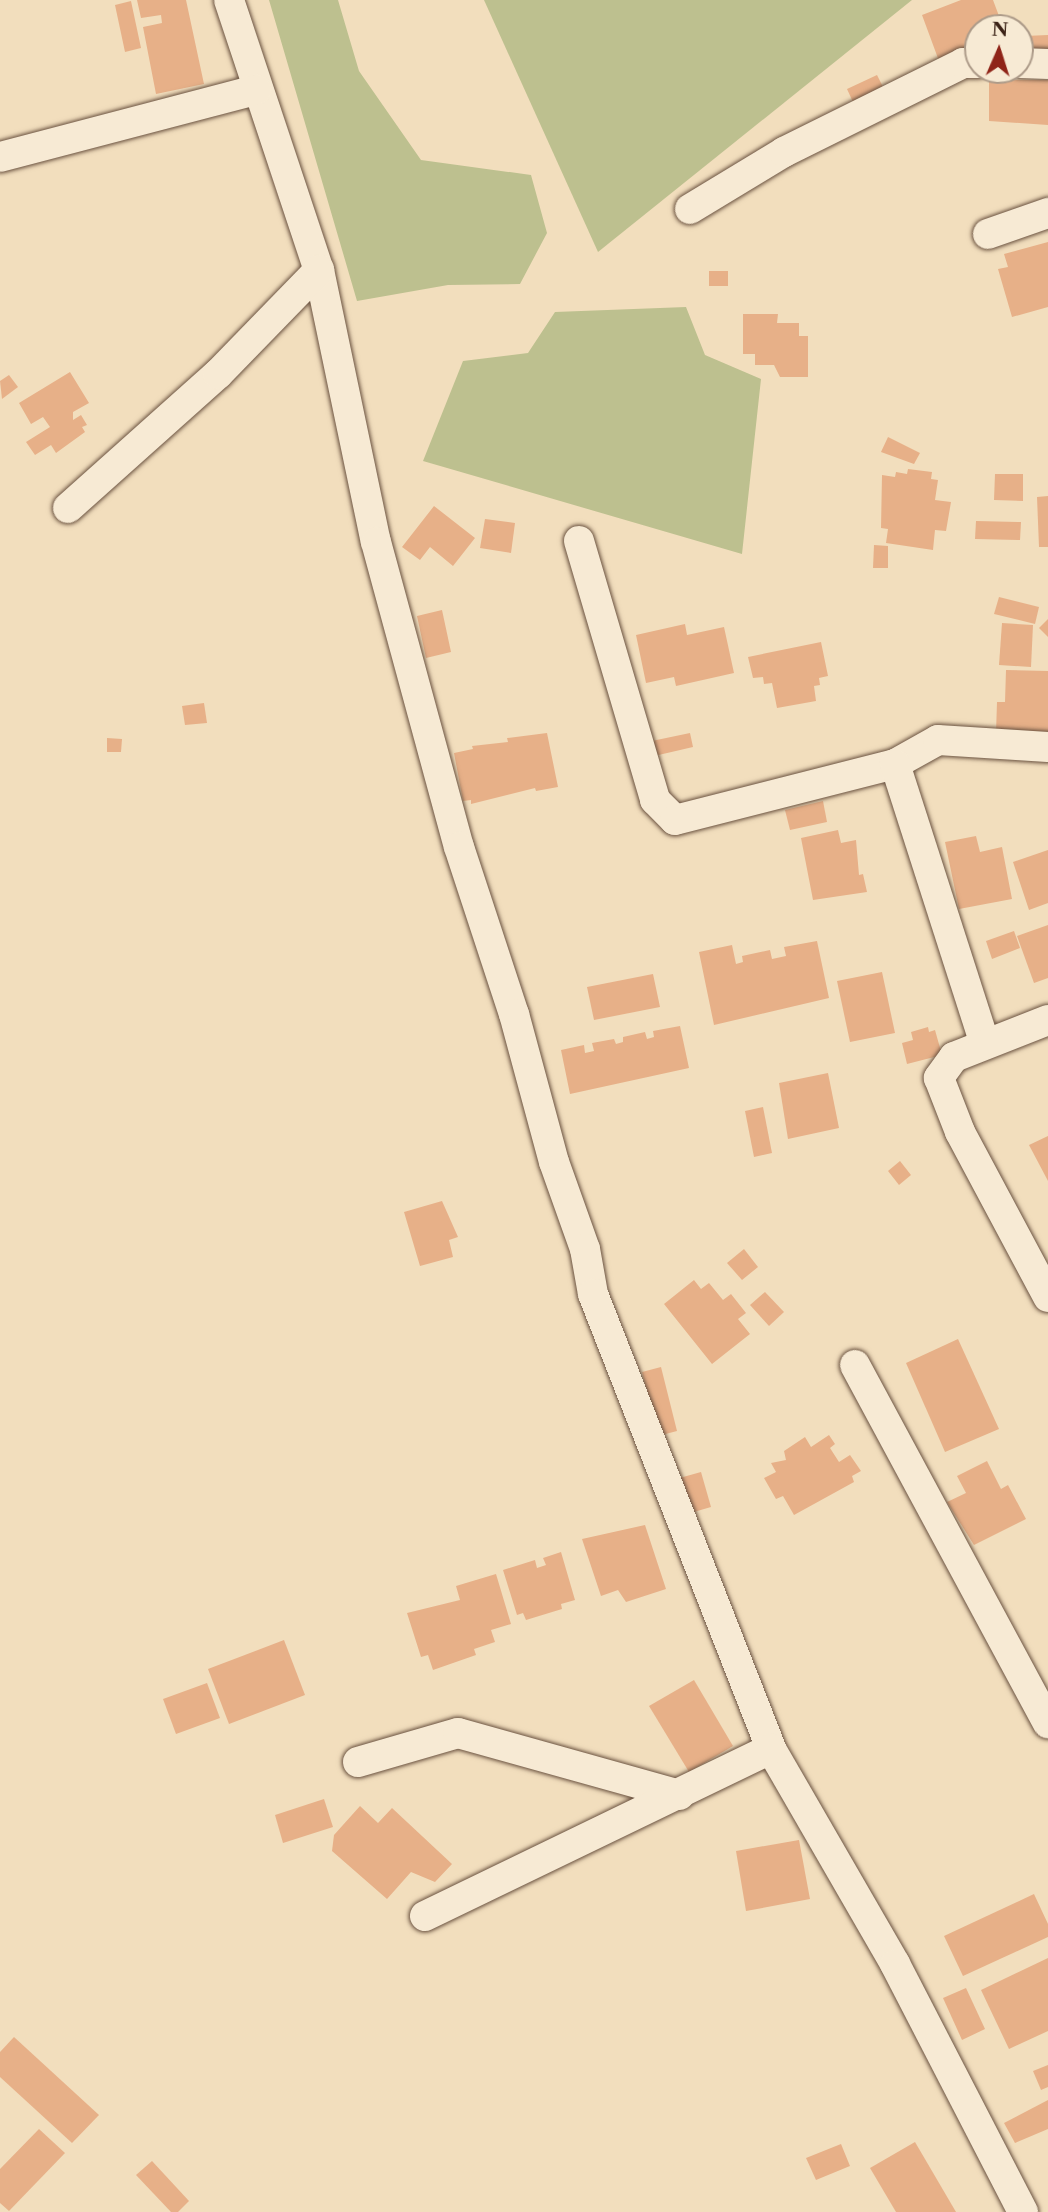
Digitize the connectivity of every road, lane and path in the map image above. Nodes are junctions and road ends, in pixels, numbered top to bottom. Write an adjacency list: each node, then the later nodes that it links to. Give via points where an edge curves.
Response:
1 (229, 0): 3 (street)
2 (964, 63): 5 (street, via 784,152)
3 (256, 90): 4 (street); 8 (street)
4 (0, 157)
5 (690, 209)
6 (1048, 213): 7 (street)
7 (988, 234)
8 (319, 270): 9 (street, via 218,374); 18 (street, via 376,542 459,846 514,1014 554,1162 585,1249 593,1294)
9 (68, 508)
10 (579, 541): 12 (street, via 655,800 675,820)
11 (1048, 747): 12 (street, via 938,740)
12 (895, 764): 14 (street)
13 (1048, 1020): 14 (street)
14 (985, 1044): 15 (street, via 954,1057 939,1078 960,1132)
15 (1048, 1297)
16 (855, 1365): 17 (street)
17 (1048, 1723)
18 (771, 1749): 20 (street); 22 (street, via 895,1964)
19 (358, 1762): 20 (street, via 458,1733)
20 (680, 1795): 21 (street)
21 (425, 1916)
22 (1023, 2212)

